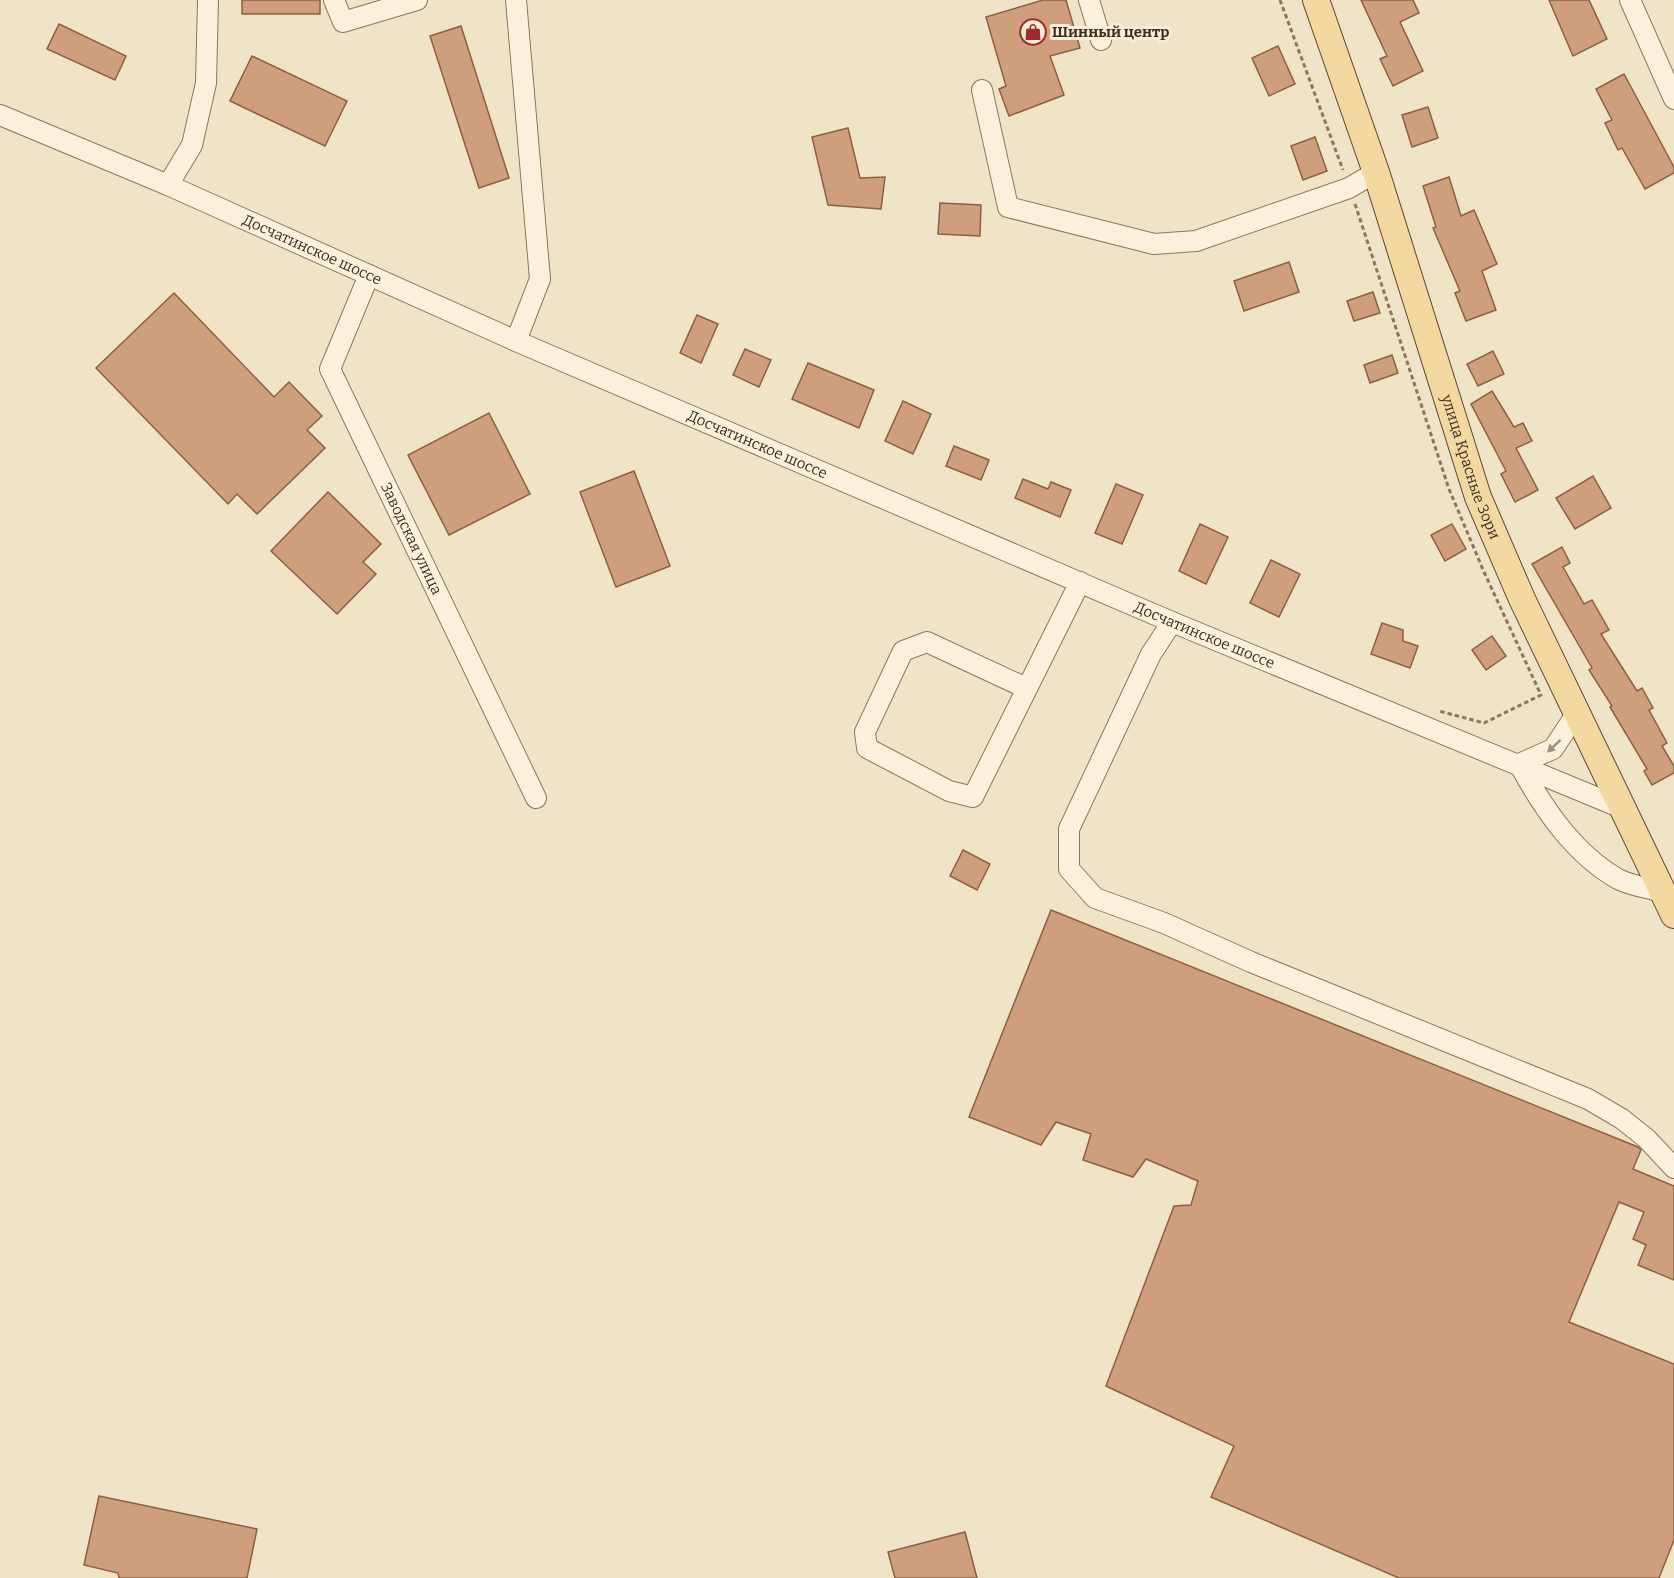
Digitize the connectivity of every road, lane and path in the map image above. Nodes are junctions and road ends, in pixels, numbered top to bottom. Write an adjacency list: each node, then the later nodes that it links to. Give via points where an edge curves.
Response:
1 (208, 0): 14 (street, via 206,83 192,145)
2 (334, 0): 3 (street, via 343,22)
3 (417, 0)
4 (516, 0): 17 (street, via 540,279)
5 (1089, 0): 9 (street)
6 (1280, 0): 15 (path)
7 (1316, 0): 13 (main road, улица Красные Зори)
8 (1630, 0): 11 (street)
9 (1101, 40)
10 (982, 90): 15 (street, via 1008,207 1154,244 1196,241)
11 (1674, 99)
12 (0, 115): 14 (street, Досчатинское шоссе)
13 (1376, 172): 15 (street); 21 (main road, улица Красные Зори, via 1478,497)
14 (168, 185): 16 (street, Досчатинское шоссе)
15 (1349, 188): 22 (path, via 1449,489 1541,695 1484,723)
16 (369, 275): 17 (street, Досчатинское шоссе); 24 (street, Заводская улица, via 330,369)
17 (516, 341): 18 (street, Досчатинское шоссе)
18 (1080, 582): 19 (street, Досчатинское шоссе); 20 (street)
19 (1172, 621): 23 (street, Досчатинское шоссе); 28 (street, via 1151,654 1069,829 1069,868 1095,898 1588,1099 1647,1139)
20 (1026, 688): 20 (street, via 973,797 949,791 867,748 865,732 903,651 927,642)
21 (1577, 713): 23 (street, one-way to 23, via 1553,749); 25 (main road, улица Красные Зори)
22 (1458, 714)
23 (1519, 764): 25 (street, Досчатинское шоссе); 26 (street, via 1541,803 1591,862 1620,881)
24 (536, 798)
25 (1622, 808): 26 (main road, улица Красные Зори)
26 (1663, 892): 27 (main road, улица Красные Зори)
27 (1674, 915)
28 (1674, 1168)

